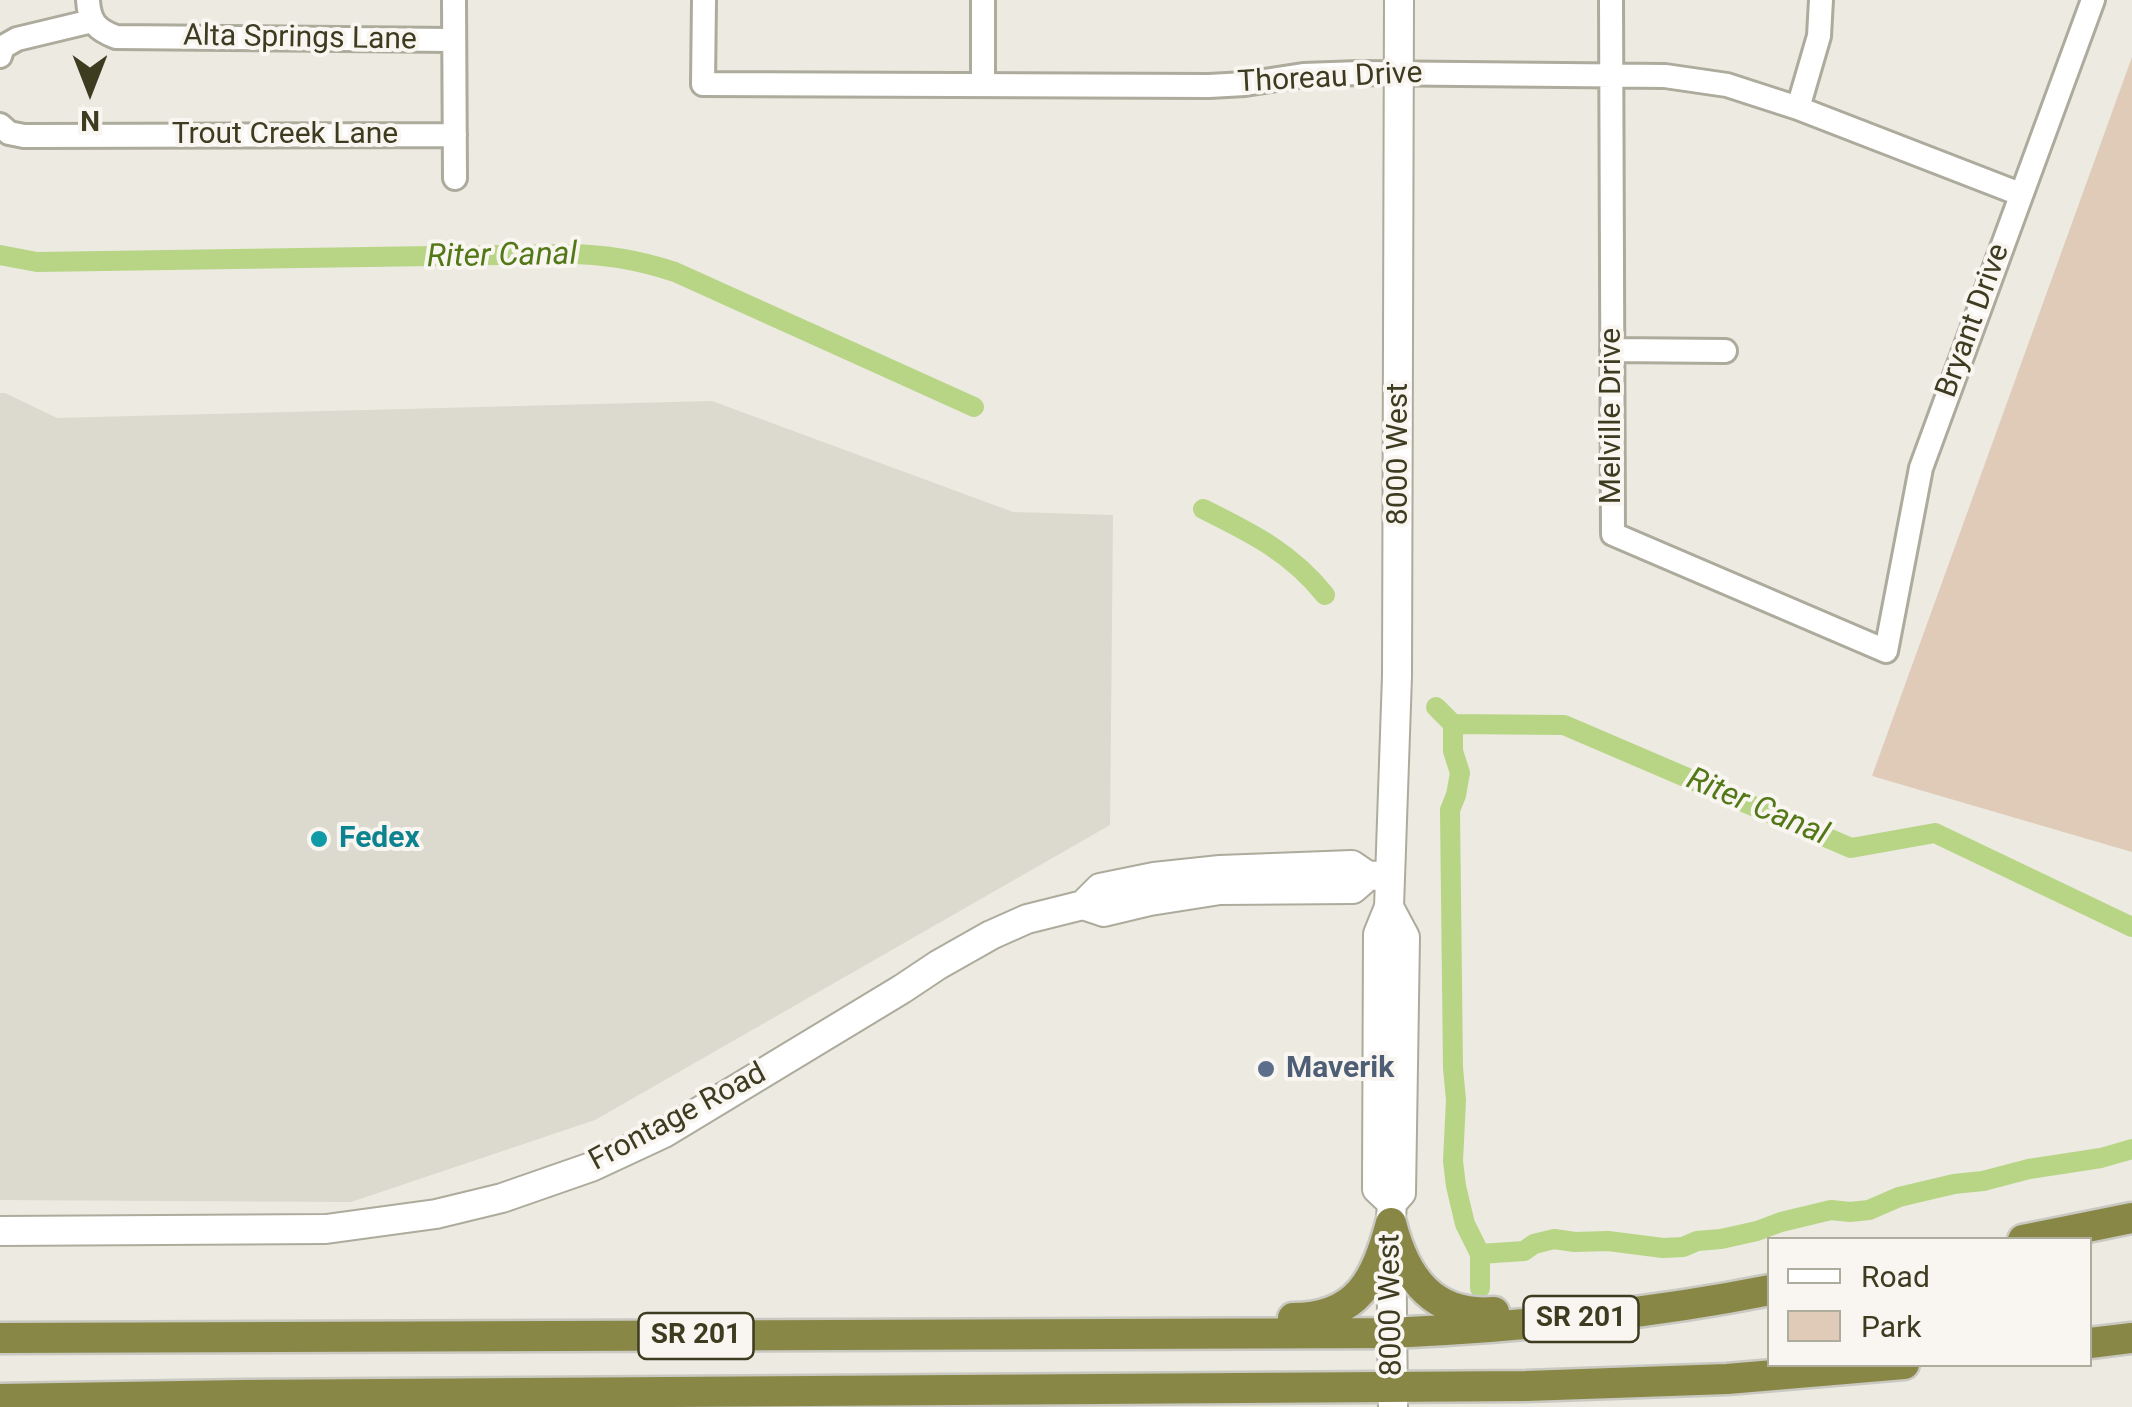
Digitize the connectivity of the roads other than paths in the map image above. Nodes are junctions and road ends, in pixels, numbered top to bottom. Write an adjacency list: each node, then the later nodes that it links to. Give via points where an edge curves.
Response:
1 (454, 0): 9 (street)
2 (704, 0): 13 (street, Thoreau Drive, via 704,84)
3 (983, 0): 13 (street)
4 (1399, 0): 11 (street, 8000 West)
5 (1611, 0): 12 (street, Melville Drive)
6 (1821, 0): 14 (street, via 1819,36)
7 (2092, 0): 18 (street, Bryant Drive)
8 (90, 11): 9 (street, Alta Springs Lane, via 102,32 116,37); 10 (street, via 17,39)
9 (454, 40): 16 (street)
10 (0, 56)
11 (1400, 73): 12 (street, Thoreau Drive); 13 (street, Thoreau Drive, via 1227,85); 22 (street, 8000 West, via 1397,676)
12 (1611, 76): 14 (street, Thoreau Drive, via 1727,84); 19 (street, Melville Drive)
13 (983, 84)
14 (1798, 108): 18 (street, Thoreau Drive)
15 (0, 125): 16 (street, Trout Creek Lane, via 24,136)
16 (455, 135): 17 (street)
17 (455, 178)
18 (2020, 194): 21 (street, Bryant Drive, via 1921,468)
19 (1612, 350): 20 (street); 21 (street, Melville Drive, via 1612,534)
20 (1725, 351)
21 (1886, 651)
22 (1379, 876): 23 (street, 8000 West, via 1389,907 1378,934 1377,1190); 25 (street, Frontage Road, via 1352,866 1220,870 1100,888 1083,905 1027,919 938,964 649,1141 502,1198 326,1229)
23 (1391, 1213): 27 (highway, via 1402,1258 1420,1285 1461,1310 1584,1303); 29 (street, 8000 West); 30 (highway, via 1370,1280 1330,1313 1068,1320)
24 (2132, 1218): 26 (highway)
25 (0, 1231)
26 (2038, 1237)
27 (1767, 1276)
28 (1767, 1291): 29 (highway, SR 201, via 1588,1319)
29 (1391, 1333): 30 (highway, SR 201); 37 (street, 8000 West)
30 (982, 1334): 31 (highway, SR 201)
31 (0, 1338)
32 (2132, 1338): 33 (highway)
33 (2092, 1343)
34 (1871, 1367): 35 (highway, SR 201)
35 (1794, 1374): 37 (highway, SR 201); 40 (highway, via 1703,1395)
36 (1066, 1388): 37 (highway, SR 201); 38 (highway, SR 201); 39 (highway, via 1128,1403)
37 (1393, 1397)
38 (0, 1398)
39 (1331, 1407)
40 (1457, 1407)

